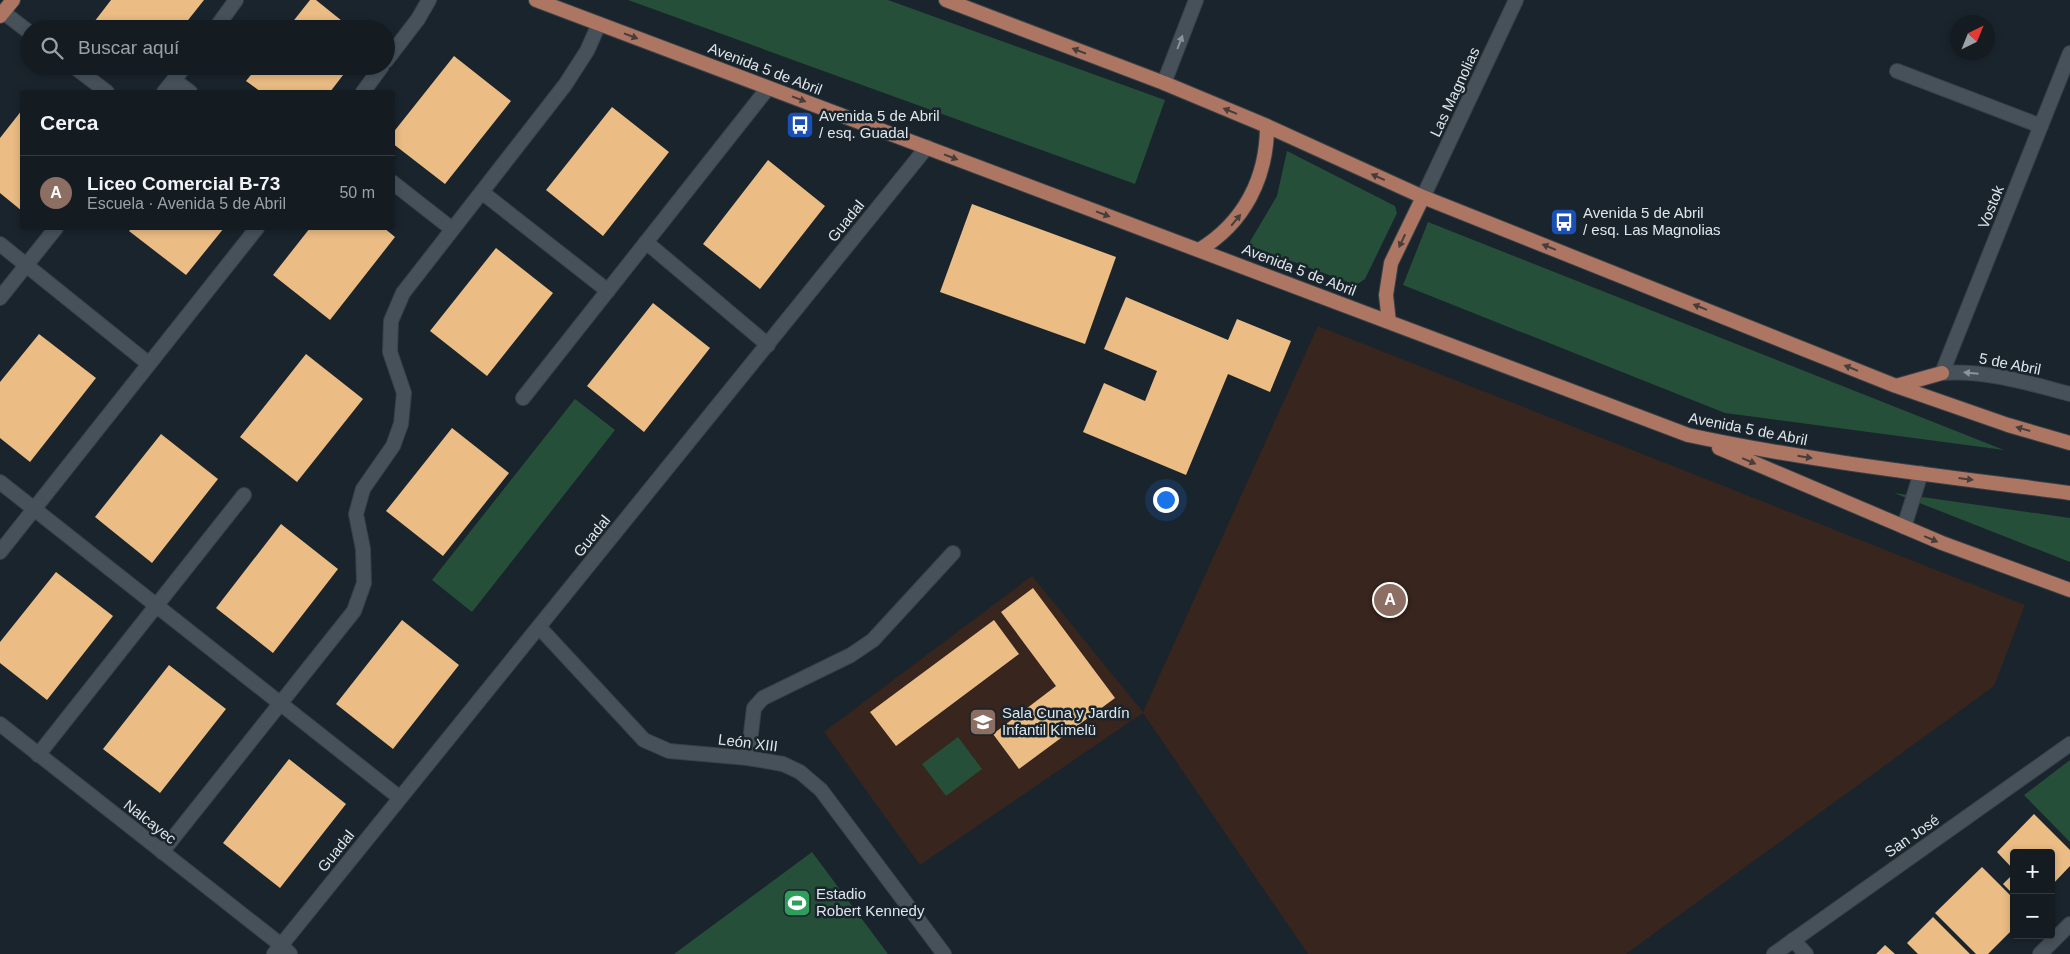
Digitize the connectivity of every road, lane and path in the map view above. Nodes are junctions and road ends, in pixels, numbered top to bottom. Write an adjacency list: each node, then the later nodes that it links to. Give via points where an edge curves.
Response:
1 (13, 0): 8 (main road)
2 (236, 0): 9 (street)
3 (429, 0): 12 (street)
4 (536, 0): 10 (main road, Avenida 5 de Abril)
5 (946, 0): 19 (main road, one-way to 5)
6 (1196, 0): 19 (street, one-way to 6)
7 (1516, 0): 30 (street, Las Magnolias)
8 (1, 14): 11 (street)
9 (222, 20)
10 (600, 24): 20 (main road, Avenida 5 de Abril, one-way to 20); 29 (street, via 588,51 565,85)
11 (20, 26)
12 (395, 49)
13 (2070, 52): 26 (street, Vostok)
14 (1897, 71): 26 (street)
15 (85, 75): 21 (street)
16 (178, 75): 18 (street)
17 (375, 75): 24 (street)
18 (174, 80): 22 (street); 23 (street)
19 (1164, 83): 25 (main road, one-way to 19)
20 (768, 88): 27 (main road, Avenida 5 de Abril, one-way to 27); 34 (street)
21 (104, 90)
22 (166, 90)
23 (187, 90)
24 (364, 90)
25 (1267, 126): 30 (main road, one-way to 25); 36 (main road, one-way to 25, via 1229,228 1252,196 1265,156)
26 (2041, 126): 43 (street, Vostok)
27 (927, 147): 36 (main road, Avenida 5 de Abril, one-way to 36); 41 (street, Guadal)
28 (395, 184): 31 (street)
29 (483, 192): 31 (street); 38 (street)
30 (1423, 197): 40 (main road, one-way to 40, via 1391,263 1386,295); 44 (main road, one-way to 30)
31 (452, 229): 60 (street, via 403,294 391,321 390,352 404,393 401,424 393,446 363,489 356,514 364,549 364,583 354,611)
32 (54, 230): 37 (street)
33 (255, 230): 42 (street)
34 (646, 242): 38 (street); 41 (street)
35 (0, 244): 37 (street)
36 (1199, 250): 40 (main road, Avenida 5 de Abril)
37 (26, 265): 39 (street); 42 (street)
38 (608, 291): 46 (street)
39 (0, 298)
40 (1389, 322): 47 (main road, Avenida 5 de Abril)
41 (768, 345): 59 (street, Guadal)
42 (149, 364): 53 (street)
43 (1942, 373): 44 (main road); 45 (street, 5 de Abril, one-way to 43, via 1998,376)
44 (1896, 386): 48 (main road, one-way to 44)
45 (2070, 394)
46 (523, 398)
47 (1688, 435): 49 (main road, Avenida 5 de Abril, one-way to 49, via 1742,447); 54 (main road, one-way to 54)
48 (2070, 443)
49 (1921, 473): 51 (main road, Avenida 5 de Abril, one-way to 51); 54 (street)
50 (0, 482): 53 (street)
51 (2070, 493)
52 (244, 495): 58 (street)
53 (34, 509): 55 (street); 58 (street)
54 (1904, 527): 57 (main road, one-way to 57)
55 (0, 552)
56 (953, 553): 64 (street, via 873,640 852,655 763,698 754,708)
57 (2070, 590)
58 (156, 606): 60 (street); 63 (street)
59 (539, 627): 64 (street, León XIII, via 644,740 669,751); 65 (street, Guadal)
60 (280, 704): 65 (street); 66 (street)
61 (0, 724): 63 (street, Nalcayec)
62 (2070, 744): 68 (street, San José)
63 (38, 755): 66 (street, Nalcayec)
64 (748, 758): 70 (street, León XIII, via 784,764 800,772 820,790)
65 (400, 798): 69 (street, Guadal)
66 (162, 852): 69 (street, Nalcayec)
67 (2070, 924): 73 (street)
68 (1793, 940): 71 (street, San José); 72 (street)
69 (282, 951)
70 (944, 954)
71 (1774, 954)
72 (1806, 954)
73 (2040, 954)

